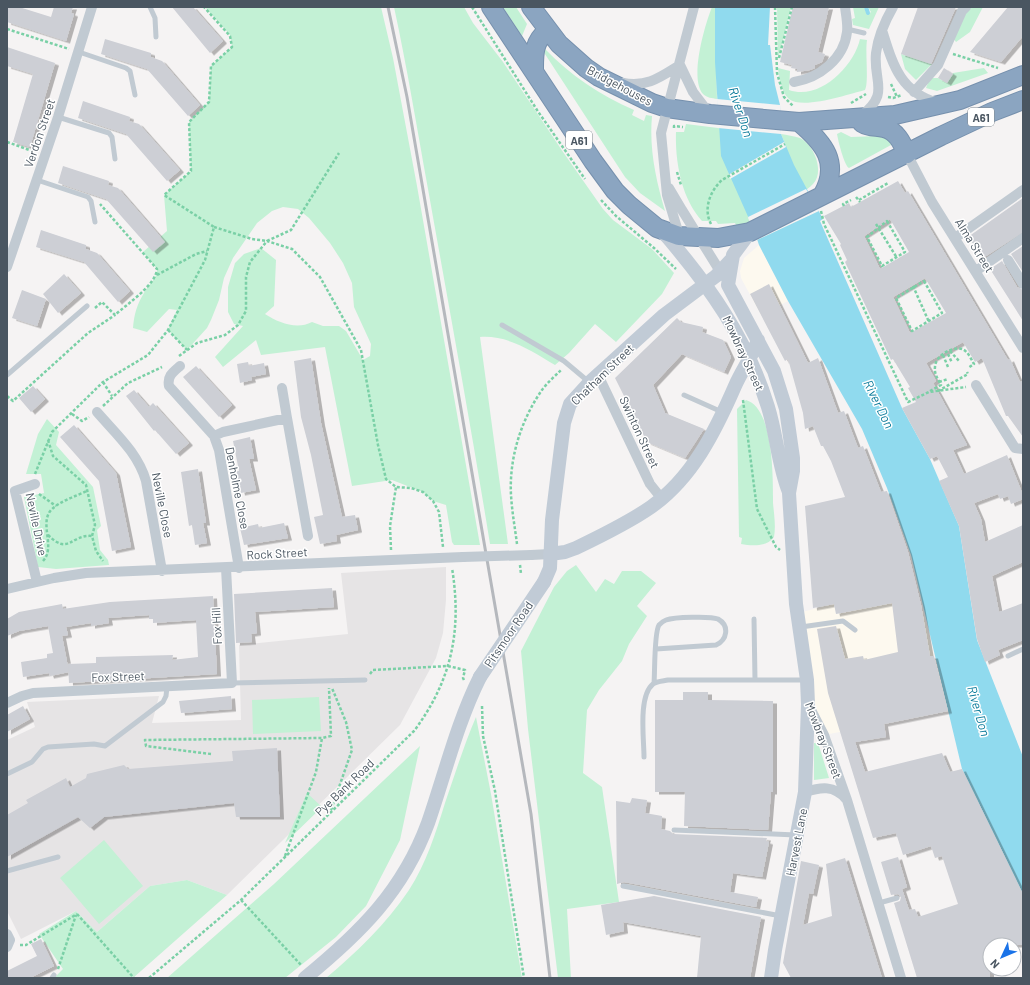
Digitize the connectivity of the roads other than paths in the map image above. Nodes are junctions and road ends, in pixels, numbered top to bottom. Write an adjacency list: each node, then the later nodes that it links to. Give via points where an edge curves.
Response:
1 (92, 7): 14 (street, Verdon Street)
2 (150, 7): 13 (lane, via 155,18)
3 (490, 7): 16 (highway, A61)
4 (531, 7): 11 (highway, A61)
5 (694, 7): 15 (street)
6 (845, 7): 9 (street)
7 (893, 7): 10 (street)
8 (964, 9): 20 (street, via 938,65)
9 (847, 29): 12 (lane); 19 (street, via 845,42 832,63 812,77)
10 (882, 30): 20 (street, via 898,74 903,83); 28 (street, via 876,59 879,94 869,110)
11 (547, 31): 16 (highway, via 537,40 534,48); 18 (highway, Bridgehouses / A61, via 572,56)
12 (864, 33)
13 (156, 36)
14 (79, 52): 21 (lane, via 126,68 130,72); 26 (street, Verdon Street)
15 (680, 66): 18 (street, via 645,84 632,85); 24 (street); 25 (street, via 700,102)
16 (534, 72): 38 (highway, A61, via 616,191 629,205)
17 (1023, 75): 23 (highway, A61)
18 (599, 77): 24 (highway, Bridgehouses / A61, via 641,99)
19 (794, 82)
20 (914, 92): 23 (street)
21 (135, 95)
22 (1023, 100): 29 (highway, A61, via 992,112)
23 (945, 105): 28 (highway, A61, via 916,112)
24 (667, 108): 25 (highway, Bridgehouses / A61); 32 (street, via 661,140)
25 (714, 115): 27 (highway, Bridgehouses / A61)
26 (58, 117): 30 (lane, via 109,133); 31 (street, Verdon Street)
27 (796, 117): 28 (highway, Bridgehouses / A61); 34 (highway, via 818,140 830,159 828,185)
28 (854, 119): 29 (highway, via 868,127 884,128 893,132 900,139)
29 (907, 154): 34 (highway, A61); 39 (street, Alma Street, via 922,185)
30 (115, 158)
31 (37, 180): 35 (lane, via 88,197); 41 (street, Verdon Street)
32 (667, 182): 37 (street, via 682,210); 38 (street)
33 (1023, 190): 39 (street)
34 (819, 201): 36 (highway, A61)
35 (95, 222)
36 (752, 231): 37 (highway, A61, via 730,237); 42 (street, via 739,245)
37 (704, 232): 38 (highway, A61); 45 (street)
38 (671, 234): 47 (street, Mowbray Street)
39 (954, 238): 46 (street, Alma Street)
40 (1023, 238): 46 (street)
41 (10, 253): 44 (street, Verdon Street)
42 (731, 260): 45 (street, Chatham Street); 49 (street)
43 (1008, 260): 48 (street)
44 (7, 266)
45 (721, 271): 47 (street, Chatham Street); 49 (street)
46 (976, 271): 53 (street, Alma Street)
47 (706, 284): 54 (street, Mowbray Street, via 733,326); 57 (street, Chatham Street, via 664,315)
48 (1023, 284)
49 (728, 285): 52 (street, Mowbray Street)
50 (87, 306): 56 (lane)
51 (502, 324): 57 (lane)
52 (758, 340): 54 (street); 67 (street, Mowbray Street, via 774,371 786,409 793,458)
53 (1023, 348)
54 (750, 361): 62 (street); 67 (street, Mowbray Street, via 768,406 778,442 782,473)
55 (178, 363): 64 (street, Denholme Close, via 168,380 169,386)
56 (7, 375)
57 (594, 378): 68 (street, Swinton Street, via 650,484); 70 (street, Chatham Street, via 570,404 566,415)
58 (976, 385): 65 (street, via 1015,448)
59 (282, 388): 63 (street)
60 (684, 395): 62 (lane)
61 (97, 412): 73 (street, Neville Close, via 137,458 142,468)
62 (723, 412): 68 (street, via 703,451)
63 (287, 418): 64 (street, Denholme Close); 69 (street)
64 (214, 436): 72 (street, Denholme Close)
65 (1023, 449)
66 (35, 484): 74 (street, Neville Drive, via 15,491)
67 (789, 493): 77 (street, Mowbray Street)
68 (662, 499): 70 (street, via 640,514 580,546)
69 (308, 536)
70 (550, 554): 72 (street, Rock Street, bridge); 104 (street, Pitsmoor Road, bridge, via 550,568 544,582 477,682 427,824 406,868 382,905 362,928)
71 (226, 568): 72 (street, Rock Street); 73 (street, Rock Street); 85 (street, Fox Hill)
72 (239, 568)
73 (162, 571): 74 (street, Rock Street, via 86,573)
74 (37, 582): 75 (street, Rock Street)
75 (7, 589)
76 (754, 620): 83 (lane)
77 (800, 627): 78 (lane, via 843,621); 84 (street, Mowbray Street)
78 (855, 630)
79 (656, 649): 79 (lane, via 657,629 664,620 714,618 723,624 726,630 726,637 716,645); 86 (lane)
80 (1023, 649): 81 (lane)
81 (1008, 656)
82 (365, 680): 85 (lane)
83 (755, 680): 84 (lane); 86 (lane, via 668,680)
84 (807, 680): 89 (street, Mowbray Street)
85 (232, 683): 87 (street, Fox Street)
86 (654, 683): 90 (lane, via 647,690 643,702)
87 (167, 687): 88 (street, Fox Street, via 33,693); 91 (lane, via 163,702 105,746 94,744 48,747 32,762)
88 (7, 703)
89 (808, 704): 92 (street, Harvest Lane); 93 (street, Mowbray Street, via 824,736)
90 (644, 757)
91 (7, 774)
92 (805, 792): 93 (street, via 824,787 839,792); 95 (street, Harvest Lane)
93 (847, 800): 100 (street, Mowbray Street)
94 (674, 830): 95 (lane)
95 (798, 835): 101 (street, Harvest Lane)
96 (58, 857): 97 (lane)
97 (7, 871)
98 (623, 886): 101 (lane)
99 (897, 898): 100 (lane)
100 (879, 903): 106 (street, Mowbray Street)
101 (782, 916): 105 (street, Harvest Lane)
102 (7, 934): 103 (street, via 10,940)
103 (8, 946)
104 (308, 976)
105 (771, 978)
106 (901, 978)

